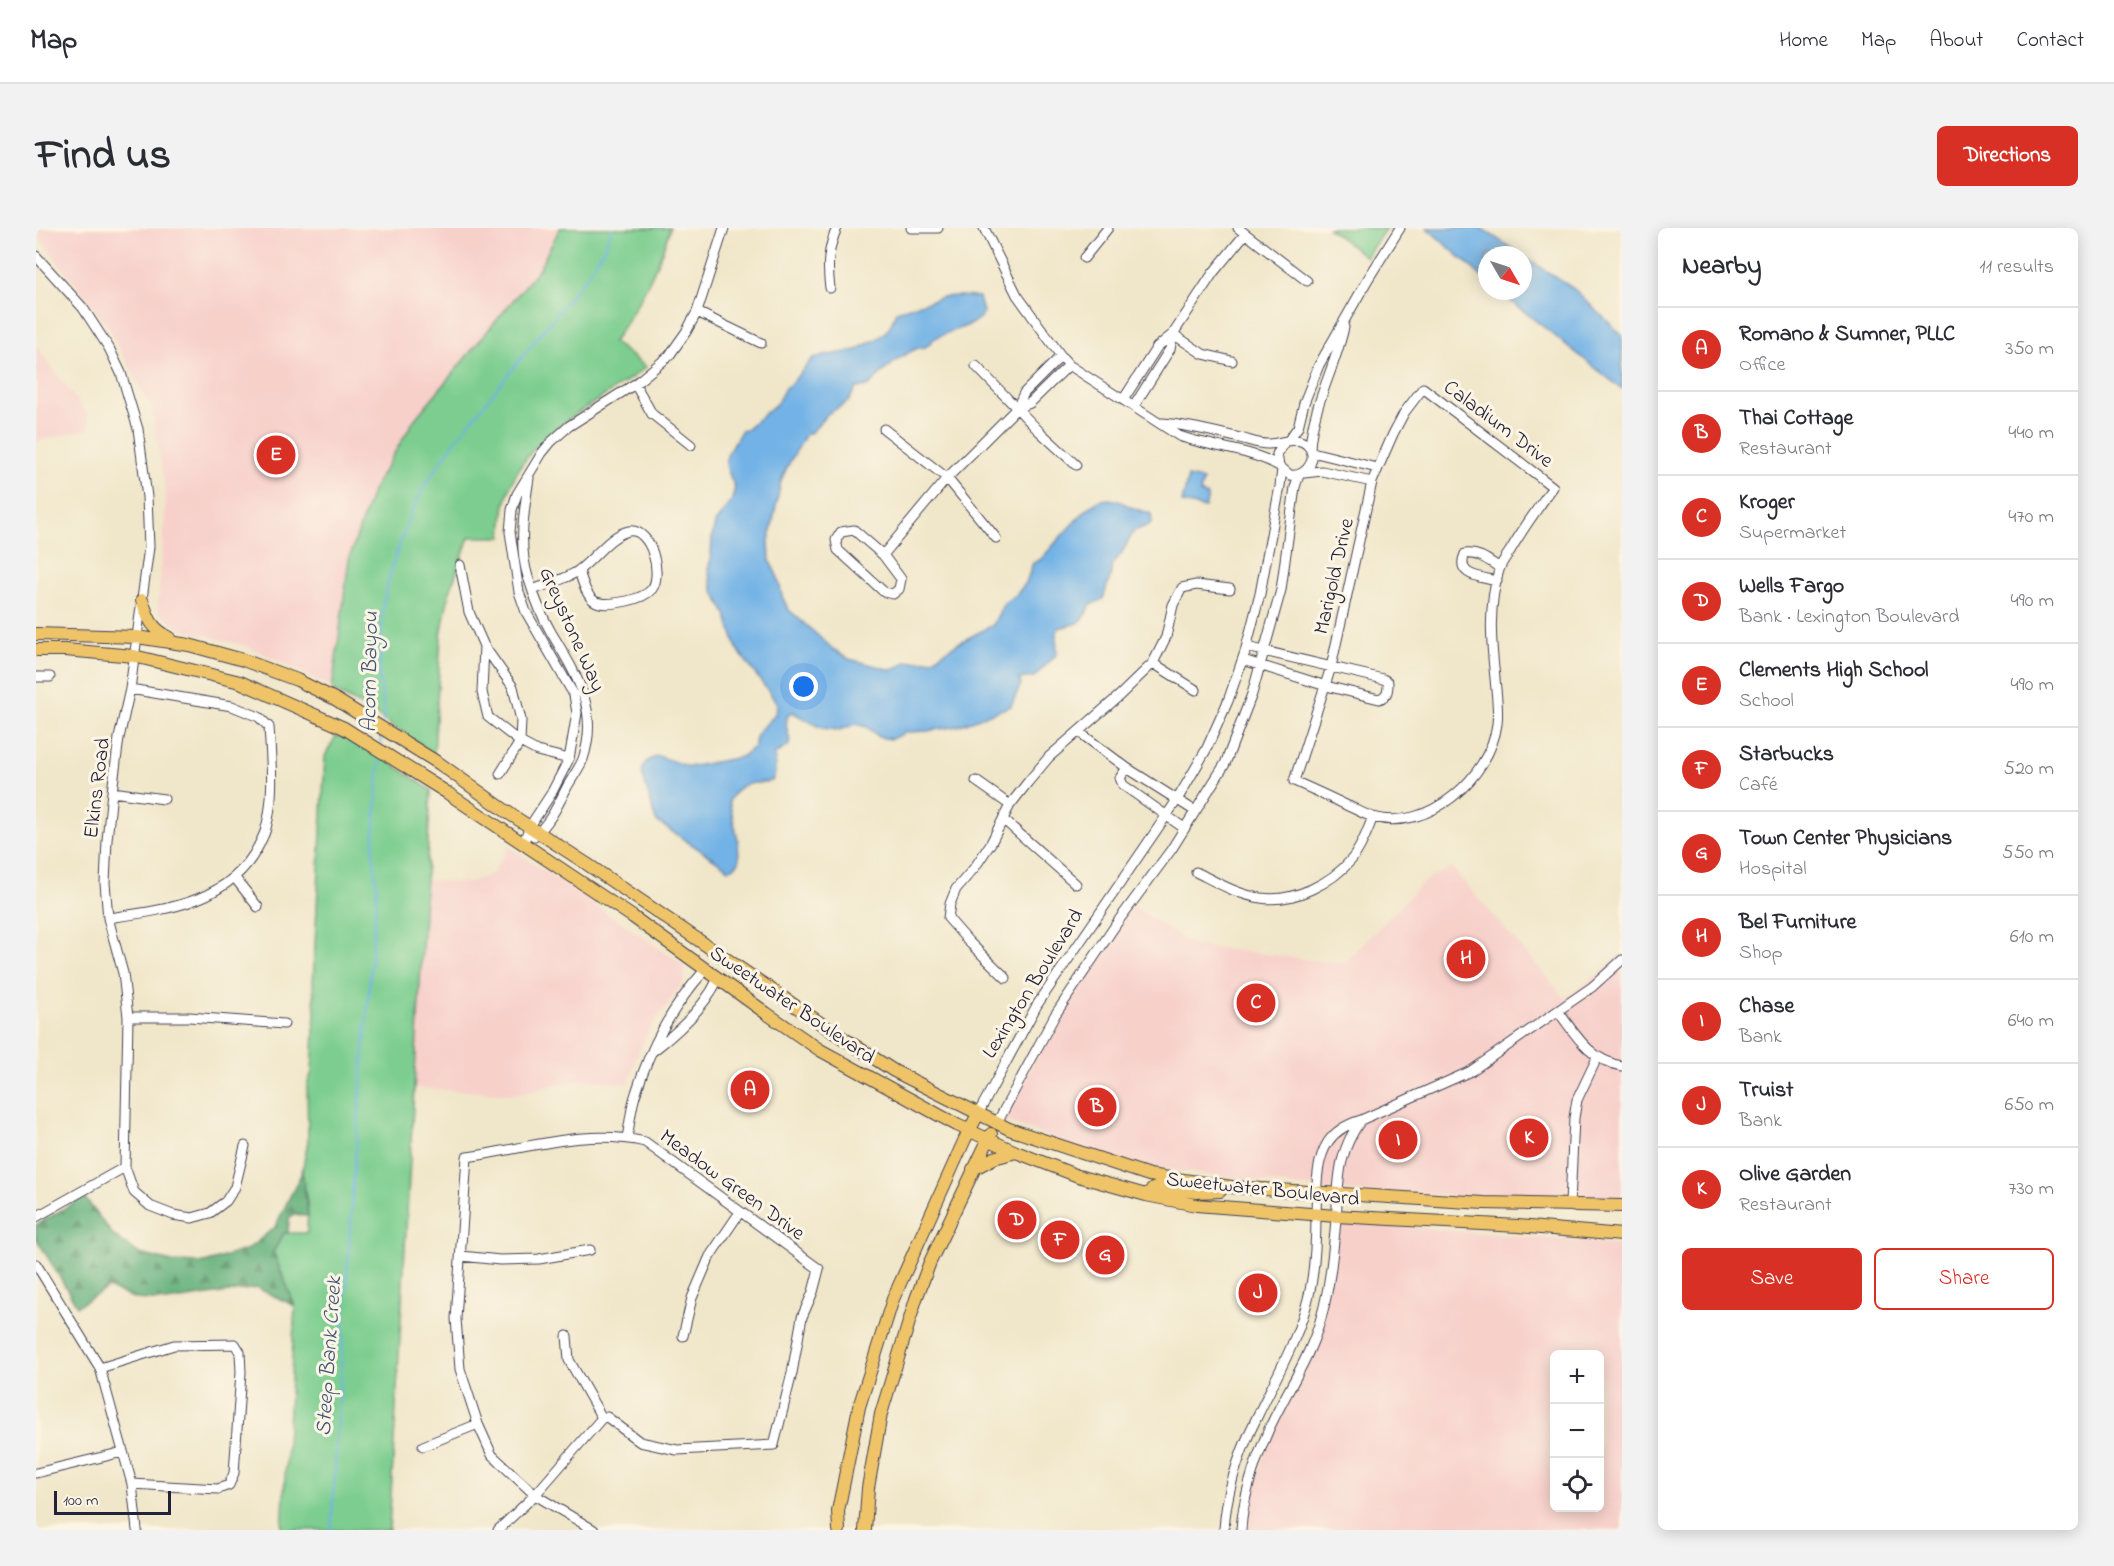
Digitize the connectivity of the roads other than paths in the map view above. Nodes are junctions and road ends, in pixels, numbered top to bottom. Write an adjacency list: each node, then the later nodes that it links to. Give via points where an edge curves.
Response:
1 (724, 228): 13 (street, Greystone Way)
2 (837, 228): 12 (street, via 830,245)
3 (911, 228): 4 (street)
4 (938, 228)
5 (984, 228): 17 (street, via 1017,296)
6 (1108, 228): 10 (street)
7 (1400, 228): 14 (street)
8 (1241, 231): 11 (street); 15 (street)
9 (36, 256): 48 (street, Elkins Road, via 83,308 109,348 128,393 138,429 147,497 149,547)
10 (1084, 258)
11 (1306, 281)
12 (830, 288)
13 (697, 312): 16 (street); 21 (street, Greystone Way, via 669,356)
14 (1346, 322): 28 (street, via 1319,364 1298,427); 30 (street, via 1313,422)
15 (1173, 334): 18 (street, via 1203,354); 23 (street, via 1157,347); 24 (street, via 1170,349)
16 (761, 343)
17 (1061, 356): 19 (street); 25 (street, via 1024,393)
18 (1232, 362)
19 (1070, 365): 23 (street); 25 (street, via 1030,403)
20 (976, 366): 25 (street)
21 (635, 384): 29 (street, via 652,414); 34 (street, Greystone Way, via 566,429)
22 (1424, 388): 33 (street, Marigold Drive, via 1398,423); 43 (street, Caladium Drive, via 1553,487)
23 (1123, 400): 24 (street)
24 (1134, 406): 26 (street)
25 (1017, 408): 31 (street); 36 (street)
26 (1160, 423): 28 (street, via 1268,444); 32 (street, via 1179,436 1264,459)
27 (884, 429): 36 (street)
28 (1286, 442): 30 (street, via 1301,441); 32 (street, via 1277,454)
29 (691, 445)
30 (1311, 451): 33 (street); 35 (street, via 1310,466)
31 (1076, 465)
32 (1280, 468): 35 (street, via 1290,475); 54 (street, Lexington Boulevard, via 1262,584)
33 (1377, 468): 37 (street, Marigold Drive)
34 (529, 472): 38 (street, Greystone Way); 39 (street, Greystone Way, via 515,502)
35 (1302, 474): 37 (street, via 1322,471); 57 (street, Lexington Boulevard, via 1295,487 1281,590)
36 (947, 478): 40 (street); 41 (street)
37 (1372, 482): 62 (street, Marigold Drive)
38 (522, 531): 39 (street); 47 (street, Greystone Way)
39 (510, 532): 55 (street, Greystone Way, via 519,592)
40 (996, 538)
41 (883, 555): 41 (street, via 901,579 893,594 884,592 838,550 836,540 841,532 854,530)
42 (460, 565): 53 (street, via 469,612)
43 (1500, 568): 45 (street); 45 (street, via 1472,553 1465,554 1462,562 1470,574)
44 (579, 571): 44 (street, via 620,534 630,531 638,532 648,542 657,566 656,581 645,595 609,605 586,593); 47 (street)
45 (1497, 581): 80 (street, via 1490,629 1497,723 1481,765 1461,790 1430,812 1409,818)
46 (1230, 589): 60 (street, via 1196,585 1182,588)
47 (533, 590): 52 (street, Greystone Way)
48 (142, 600): 50 (street, Elkins Road); 51 (main road, via 154,628)
49 (36, 634): 50 (main road, Sweetwater Boulevard)
50 (137, 637): 51 (main road, Sweetwater Boulevard); 58 (street, Elkins Road)
51 (182, 644): 83 (main road, Sweetwater Boulevard, via 215,651 297,680 347,705)
52 (560, 644): 55 (street); 83 (street, Greystone Way, via 587,705 587,742 582,761 559,803)
53 (484, 646): 69 (street, via 513,687 521,720); 69 (street, via 482,692 488,717)
54 (1247, 646): 57 (street); 59 (street, Lexington Boulevard)
55 (548, 649): 70 (street, Greystone Way, via 574,695 577,713)
56 (36, 650): 58 (main road, Sweetwater Boulevard)
57 (1265, 651): 61 (street, Lexington Boulevard); 62 (street)
58 (134, 656): 66 (street, Elkins Road); 84 (main road, Sweetwater Boulevard, via 240,682 344,728)
59 (1243, 660): 61 (street); 76 (street, Lexington Boulevard, via 1206,750)
60 (1153, 663): 67 (street); 68 (street)
61 (1260, 665): 65 (street); 78 (street, Lexington Boulevard, via 1226,764)
62 (1331, 667): 65 (street, Marigold Drive); 65 (street, via 1388,682 1388,691 1379,699)
63 (36, 677): 64 (street)
64 (50, 677)
65 (1326, 686): 80 (street, Marigold Drive, via 1294,781)
66 (130, 689): 74 (street, Elkins Road); 86 (street, via 232,706 259,717 269,727 271,770 266,830 252,859)
67 (1196, 690)
68 (1079, 732): 71 (street); 77 (street, via 1049,757)
69 (520, 742): 70 (street); 72 (street)
70 (569, 759): 83 (street, Greystone Way)
71 (1127, 768): 76 (street); 79 (street, via 1120,778 1123,785)
72 (500, 774)
73 (976, 781): 77 (street)
74 (112, 792): 75 (street); 89 (street, Elkins Road, via 106,840)
75 (164, 799)
76 (1177, 800): 78 (street); 79 (street, Lexington Boulevard)
77 (1010, 806): 81 (street)
78 (1195, 811): 82 (street, Lexington Boulevard)
79 (1166, 815): 82 (street); 95 (street, Lexington Boulevard)
80 (1373, 817): 85 (street, via 1353,858 1317,886 1292,896 1261,898)
81 (1004, 820): 87 (street); 94 (street, via 975,867 956,889 948,918)
82 (1184, 828): 97 (street, Lexington Boulevard)
83 (535, 829): 84 (street, Greystone Way); 90 (main road, Sweetwater Boulevard)
84 (524, 844): 92 (main road, Sweetwater Boulevard)
85 (1196, 872)
86 (235, 878): 88 (street); 89 (street, via 207,896 167,909)
87 (1076, 885)
88 (258, 907)
89 (108, 918): 98 (street, Elkins Road, via 123,973)
90 (722, 958): 92 (main road); 93 (main road); 100 (main road, Sweetwater Boulevard)
91 (1622, 960): 96 (street)
92 (705, 970): 93 (main road, Sweetwater Boulevard); 102 (street, via 667,1019)
93 (718, 978): 101 (main road, Sweetwater Boulevard); 102 (street, via 692,1016)
94 (1006, 978)
95 (1037, 1005): 97 (street); 105 (street, Lexington Boulevard)
96 (1558, 1011): 103 (street); 106 (street, via 1471,1071)
97 (1054, 1015): 107 (street, Lexington Boulevard)
98 (128, 1017): 99 (street); 113 (street, Elkins Road)
99 (284, 1024)
100 (832, 1031): 101 (main road); 105 (main road, Sweetwater Boulevard, via 894,1071)
101 (820, 1050): 108 (main road, Sweetwater Boulevard)
102 (652, 1051): 109 (street, via 635,1093)
103 (1597, 1058): 104 (street); 121 (street, via 1577,1100)
104 (1622, 1066)
105 (978, 1114): 107 (main road, Sweetwater Boulevard); 108 (main road, Lexington Boulevard)
106 (1361, 1120): 118 (street, via 1344,1127 1328,1142 1321,1157); 120 (street, via 1342,1157)
107 (997, 1123): 110 (main road, Lexington Boulevard); 115 (main road, Sweetwater Boulevard)
108 (969, 1131): 110 (main road, Sweetwater Boulevard); 127 (main road, Lexington Boulevard)
109 (627, 1138): 123 (street, Meadow Green Drive, via 645,1142); 131 (street, Meadow Green Drive, via 572,1138 467,1156)
110 (988, 1139): 112 (main road, Sweetwater Boulevard); 114 (main road, Lexington Boulevard)
111 (245, 1146): 113 (street, Elkins Road, via 235,1187 225,1201 210,1213 192,1218 150,1206 134,1192)
112 (1016, 1152): 114 (main road); 116 (main road, Sweetwater Boulevard)
113 (125, 1167): 126 (street)
114 (973, 1169): 128 (main road, Lexington Boulevard)
115 (1149, 1174): 116 (main road, via 1142,1184); 117 (main road, Sweetwater Boulevard)
116 (1102, 1183): 119 (main road, Sweetwater Boulevard)
117 (1232, 1187): 118 (main road, Sweetwater Boulevard); 119 (main road, via 1226,1191 1197,1192 1159,1187)
118 (1316, 1193): 120 (main road, Sweetwater Boulevard); 124 (street)
119 (1146, 1195): 124 (main road, Sweetwater Boulevard, via 1196,1205)
120 (1337, 1195): 121 (main road, Sweetwater Boulevard); 125 (street)
121 (1570, 1204): 122 (main road, Sweetwater Boulevard)
122 (1622, 1206)
123 (740, 1212): 134 (street, via 710,1256 692,1298); 140 (street, Meadow Green Drive, via 819,1269 802,1317 774,1445 677,1450 640,1442 607,1417)
124 (1316, 1214): 125 (main road, Sweetwater Boulevard); 135 (street, via 1309,1295)
125 (1336, 1216): 129 (main road, Sweetwater Boulevard); 136 (street, via 1326,1295)
126 (36, 1217)
127 (925, 1227): 128 (main road); 138 (main road, Lexington Boulevard, via 893,1299)
128 (944, 1234): 139 (main road, Lexington Boulevard, via 916,1299)
129 (1622, 1235)
130 (590, 1250): 131 (street, via 540,1259)
131 (461, 1256): 141 (street, via 456,1318 460,1369)
132 (36, 1264): 137 (street)
133 (567, 1336): 140 (street, via 569,1360)
134 (683, 1336)
135 (1293, 1342): 136 (street); 146 (street, via 1255,1419)
136 (1310, 1349): 148 (street, via 1269,1430)
137 (100, 1368): 143 (street); 145 (street, via 174,1345 235,1344 240,1352 234,1473 229,1485 218,1489)
138 (859, 1407): 139 (main road); 152 (main road, Lexington Boulevard, via 838,1511)
139 (881, 1414): 153 (main road, Lexington Boulevard, via 868,1488)
140 (602, 1418): 147 (street)
141 (478, 1424): 142 (street); 147 (street, via 492,1455)
142 (423, 1446)
143 (123, 1452): 144 (street); 145 (street)
144 (36, 1473)
145 (132, 1484): 149 (street)
146 (1230, 1492): 148 (street); 154 (street)
147 (535, 1495): 150 (street); 151 (street)
148 (1246, 1495): 155 (street)
149 (136, 1530)
150 (498, 1530)
151 (594, 1530)
152 (839, 1530)
153 (866, 1530)
154 (1224, 1530)
155 (1241, 1530)

